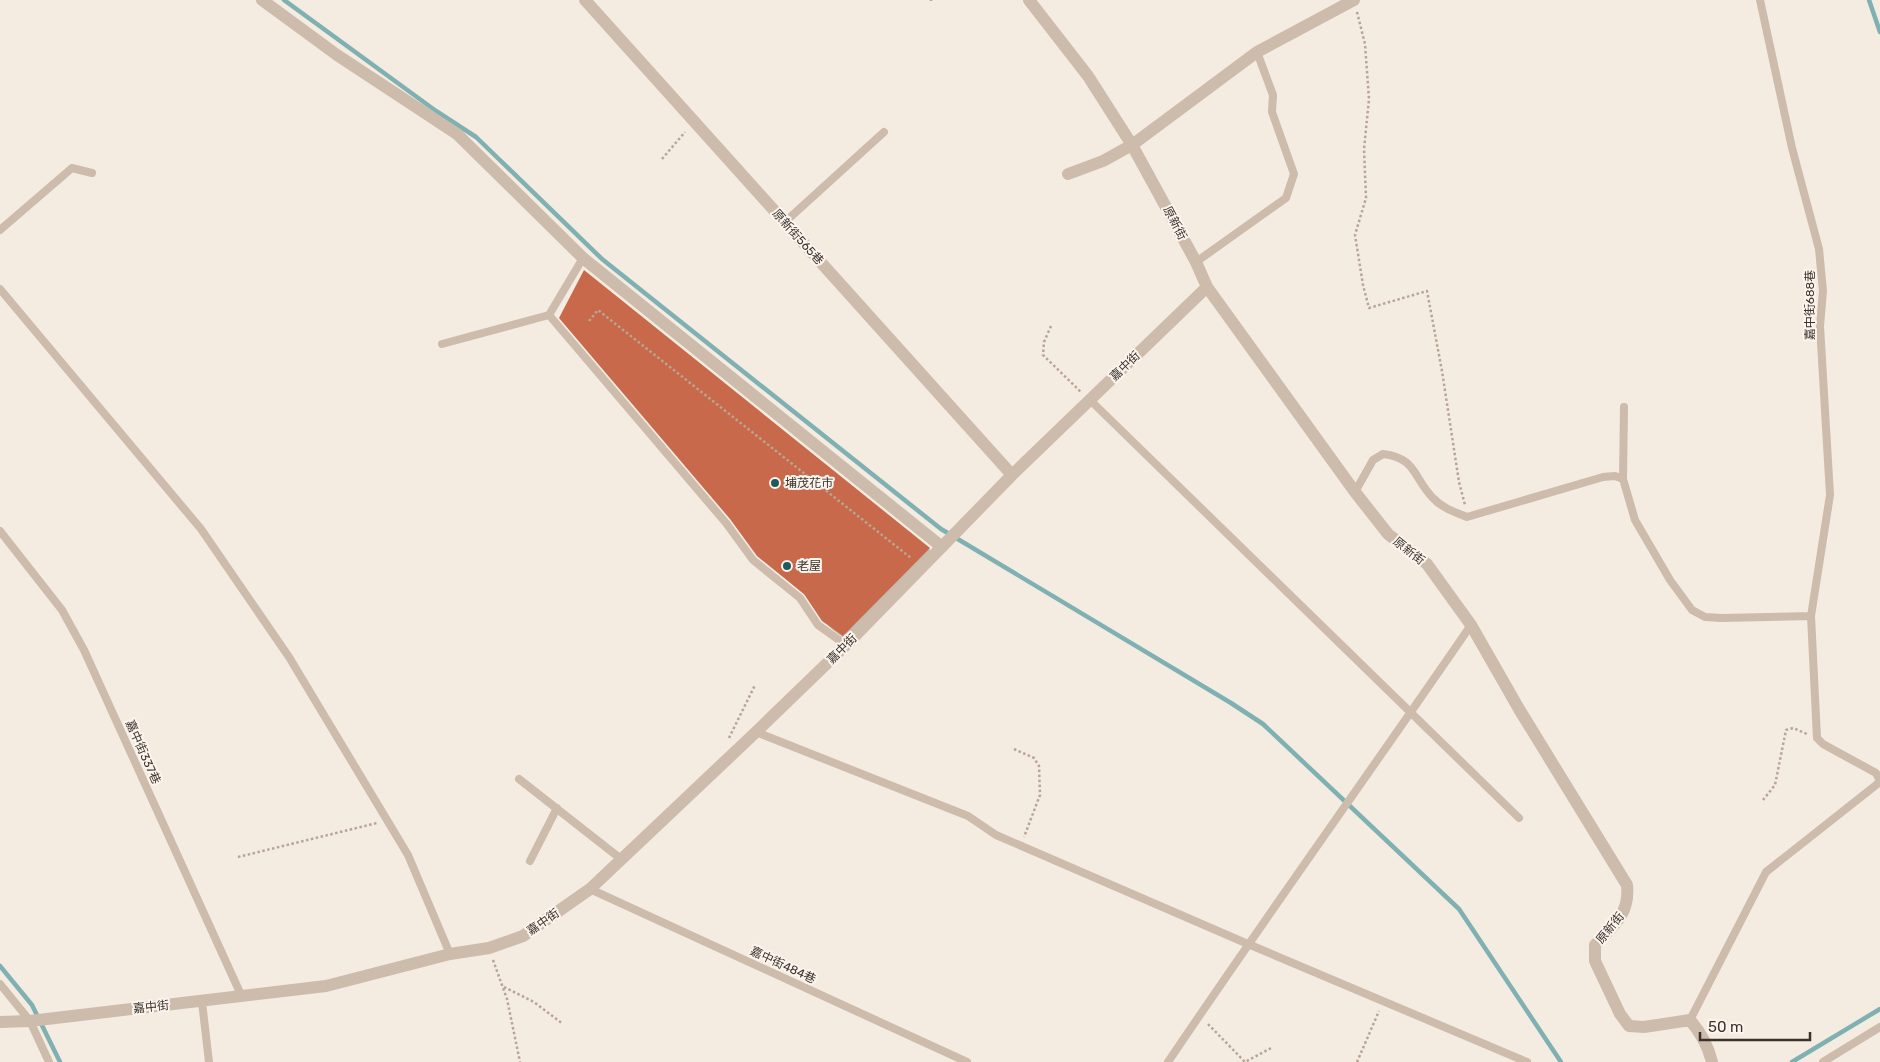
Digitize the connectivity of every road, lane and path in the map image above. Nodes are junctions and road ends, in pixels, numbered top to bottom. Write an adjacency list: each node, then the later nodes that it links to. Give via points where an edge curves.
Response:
1 (262, 0): 15 (street, via 337,55 456,134)
2 (585, 0): 7 (street, 原新街565巷)
3 (1029, 0): 9 (street, 原新街, via 1088,76)
4 (1354, 0): 6 (street); 28 (path, via 1365,44 1370,99 1364,149 1366,198 1355,235 1363,285 1369,308 1427,292)
5 (1760, 0): 32 (lane, 嘉中街688巷, via 1792,148 1819,249 1823,291 1820,326 1830,495)
6 (1257, 52): 9 (street); 16 (lane, via 1273,95 1272,112 1294,174 1286,198)
7 (694, 121): 10 (path); 13 (street, 原新街565巷)
8 (884, 132): 13 (lane)
9 (1132, 144): 12 (street, via 1103,161); 16 (street, 原新街)
10 (662, 159)
11 (92, 173): 14 (lane, via 72,168)
12 (1068, 174)
13 (785, 222): 25 (street, 原新街565巷)
14 (0, 230)
15 (583, 258): 19 (lane); 30 (street)
16 (1196, 262): 17 (street, 原新街)
17 (1207, 287): 23 (street, 嘉中街); 27 (street, 原新街)
18 (0, 289): 46 (lane, via 201,530 288,657)
19 (549, 315): 22 (lane); 34 (lane, via 726,523 753,560 800,598 818,625)
20 (588, 321): 31 (path, via 598,310)
21 (1051, 326): 23 (path, via 1043,355)
22 (442, 344)
23 (1090, 400): 25 (street, 嘉中街); 36 (lane)
24 (1624, 406): 26 (lane)
25 (1012, 475): 30 (street, 嘉中街)
26 (1623, 479): 28 (lane, via 1603,477); 32 (lane, via 1635,520 1670,580 1692,610 1704,617 1721,618)
27 (1355, 492): 28 (lane, via 1373,460 1383,454 1396,455 1410,464 1433,498 1448,509); 33 (street, 原新街, via 1388,534 1428,564)
28 (1467, 516)
29 (0, 530): 57 (lane, 嘉中街337巷, via 62,610 84,650)
30 (945, 544): 31 (street, 嘉中街)
31 (922, 567): 34 (street, 嘉中街)
32 (1811, 616): 38 (lane, 嘉中街688巷)
33 (1471, 625): 36 (lane); 61 (street, 原新街, via 1627,884 1625,912 1595,945 1595,961 1620,1014 1629,1026 1644,1028)
34 (846, 644): 37 (street, 嘉中街)
35 (755, 685): 39 (path)
36 (1411, 712): 45 (lane); 52 (lane)
37 (756, 732): 47 (lane, via 968,816 996,835); 49 (street, 嘉中街)
38 (1817, 738): 42 (lane, via 1876,773); 43 (path, via 1793,728 1786,730 1775,785)
39 (727, 743)
40 (1014, 749): 47 (path, via 1034,758 1039,766 1040,795)
41 (519, 779): 44 (lane)
42 (1880, 781): 61 (lane, via 1766,872)
43 (1763, 800)
44 (557, 808): 49 (lane); 50 (lane)
45 (1519, 818)
46 (387, 820): 48 (path); 54 (lane, via 408,854)
47 (1020, 845): 52 (lane)
48 (238, 857)
49 (621, 859): 51 (street, 嘉中街)
50 (530, 861)
51 (590, 889): 53 (street, 嘉中街, via 523,936); 70 (lane, 嘉中街484巷)
52 (1248, 944): 58 (lane); 60 (lane)
53 (489, 948): 54 (street, 嘉中街); 56 (path)
54 (450, 954): 57 (street, 嘉中街, via 326,986)
55 (0, 984): 62 (lane)
56 (503, 987): 64 (path, via 534,1002); 69 (path)
57 (242, 997): 59 (street, 嘉中街)
58 (1383, 1001): 72 (path); 73 (lane)
59 (202, 1002): 62 (street, 嘉中街); 68 (lane)
60 (1200, 1015): 66 (path, via 1245,1062); 71 (lane)
61 (1690, 1020): 74 (street, via 1702,1034)
62 (30, 1021): 63 (street, 嘉中街); 67 (lane)
63 (0, 1022)
64 (563, 1024)
65 (1880, 1027): 75 (lane)
66 (1273, 1047)
67 (49, 1062)
68 (209, 1062)
69 (520, 1062)
70 (967, 1062)
71 (1168, 1062)
72 (1357, 1062)
73 (1527, 1062)
74 (1712, 1062)
75 (1823, 1062)

